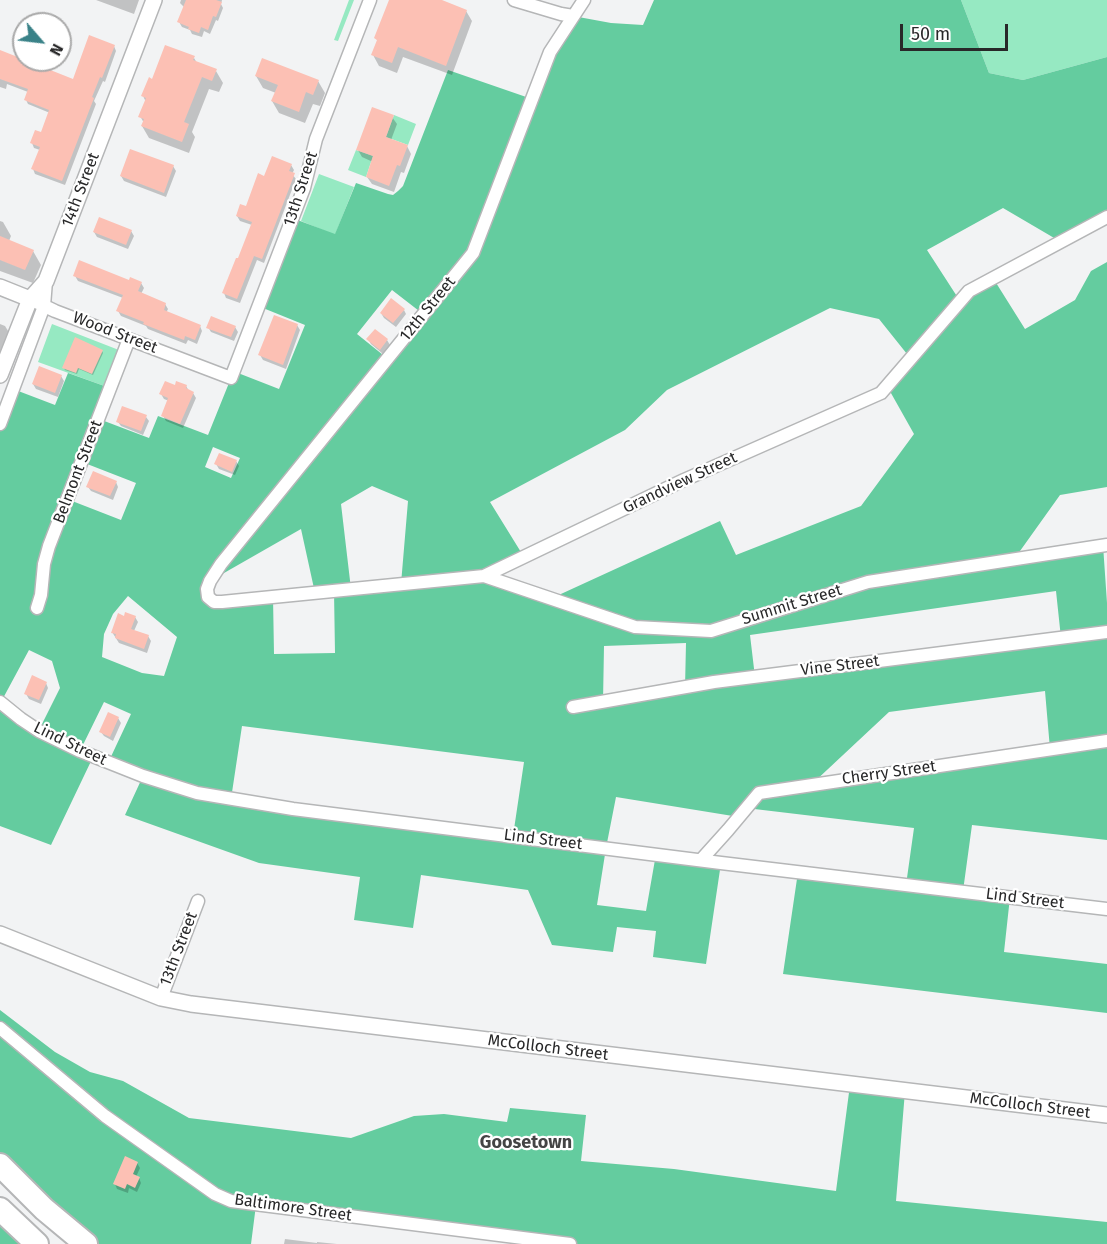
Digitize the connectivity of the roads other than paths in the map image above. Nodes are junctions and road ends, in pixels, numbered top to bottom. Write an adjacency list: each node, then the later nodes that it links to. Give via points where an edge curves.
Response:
1 (154, 0): 7 (street, 14th Street)
2 (370, 0): 13 (street, 13th Street)
3 (514, 0): 5 (street)
4 (584, 0): 5 (street, 12th Street)
5 (573, 16): 17 (street, 12th Street, via 550,52 472,253)
6 (1107, 217): 16 (street, Grandview Street, via 969,291 881,393 684,480)
7 (46, 281): 9 (street, 14th Street); 10 (street)
8 (0, 287): 9 (street, Wood Street)
9 (30, 299): 10 (street, Wood Street); 12 (street, 14th Street)
10 (44, 306): 11 (street, Wood Street); 14 (street)
11 (129, 339): 13 (street, Wood Street); 18 (street, Belmont Street, via 49,546)
12 (0, 375)
13 (231, 378)
14 (0, 424)
15 (1107, 544): 16 (street, Summit Street, via 868,582 711,631 635,627)
16 (484, 576): 17 (street, Grandview Street, via 222,602 208,597)
17 (210, 581)
18 (37, 608)
19 (1107, 632): 21 (street, Vine Street, via 714,682)
20 (0, 702): 23 (street, Lind Street, via 39,730 80,751 197,793 293,809)
21 (573, 707)
22 (1107, 741): 23 (street, Cherry Street, via 759,793)
23 (701, 860): 25 (street, Lind Street)
24 (198, 901): 27 (street, 13th Street)
25 (1107, 909)
26 (0, 934): 27 (street, McColloch Street)
27 (161, 998): 29 (street, McColloch Street)
28 (0, 1028): 36 (street, Baltimore Street, via 105,1116 215,1194 231,1201)
29 (1107, 1115)
30 (0, 1158): 33 (highway)
31 (0, 1165): 33 (highway)
32 (0, 1209): 34 (highway)
33 (44, 1209): 35 (highway)
34 (37, 1244)
35 (86, 1244)
36 (570, 1244)

